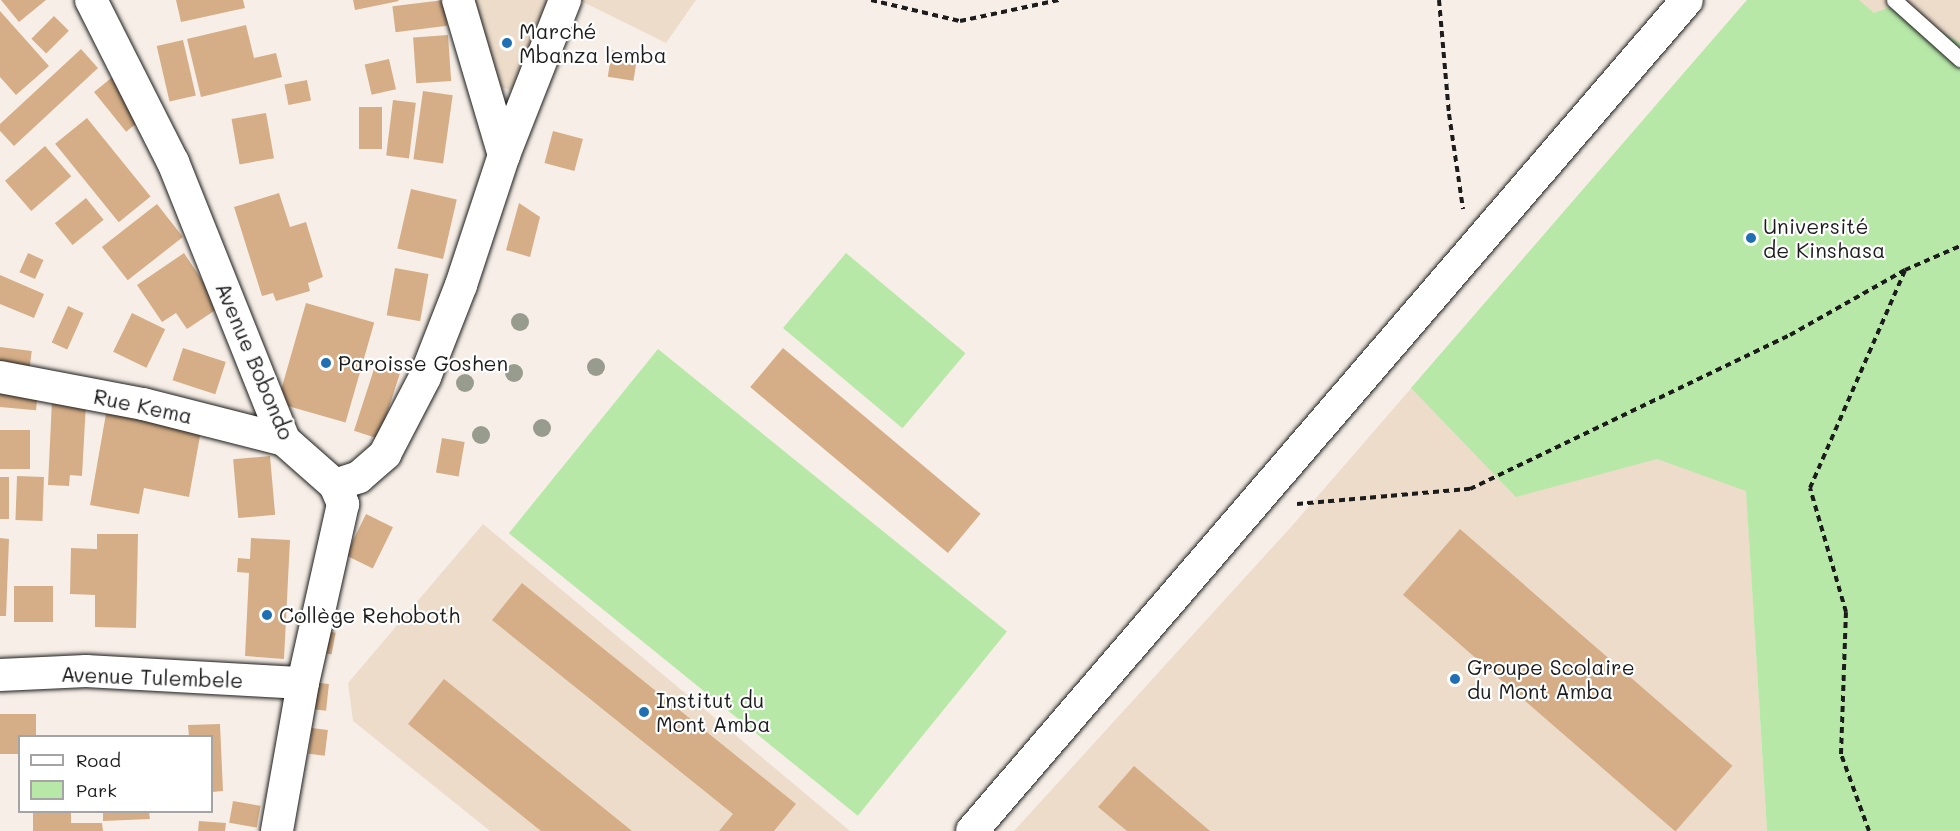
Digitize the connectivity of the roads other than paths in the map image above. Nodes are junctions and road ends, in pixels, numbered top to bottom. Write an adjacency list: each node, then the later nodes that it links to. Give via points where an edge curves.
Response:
1 (91, 0): 9 (street, Avenue Bobondo, via 173,162)
2 (458, 0): 7 (street)
3 (565, 0): 7 (street)
4 (1687, 0): 14 (street)
5 (1894, 0): 6 (lane)
6 (1960, 59)
7 (504, 155): 10 (street, via 461,285 425,377 385,454 360,477)
8 (0, 377): 9 (street, Rue Kema, via 143,404)
9 (284, 440): 10 (street, Avenue Bobondo)
10 (335, 485): 12 (street, via 343,504)
11 (0, 675): 12 (street, Avenue Tulembele, via 86,671)
12 (303, 683): 13 (street)
13 (277, 831)
14 (972, 831)

